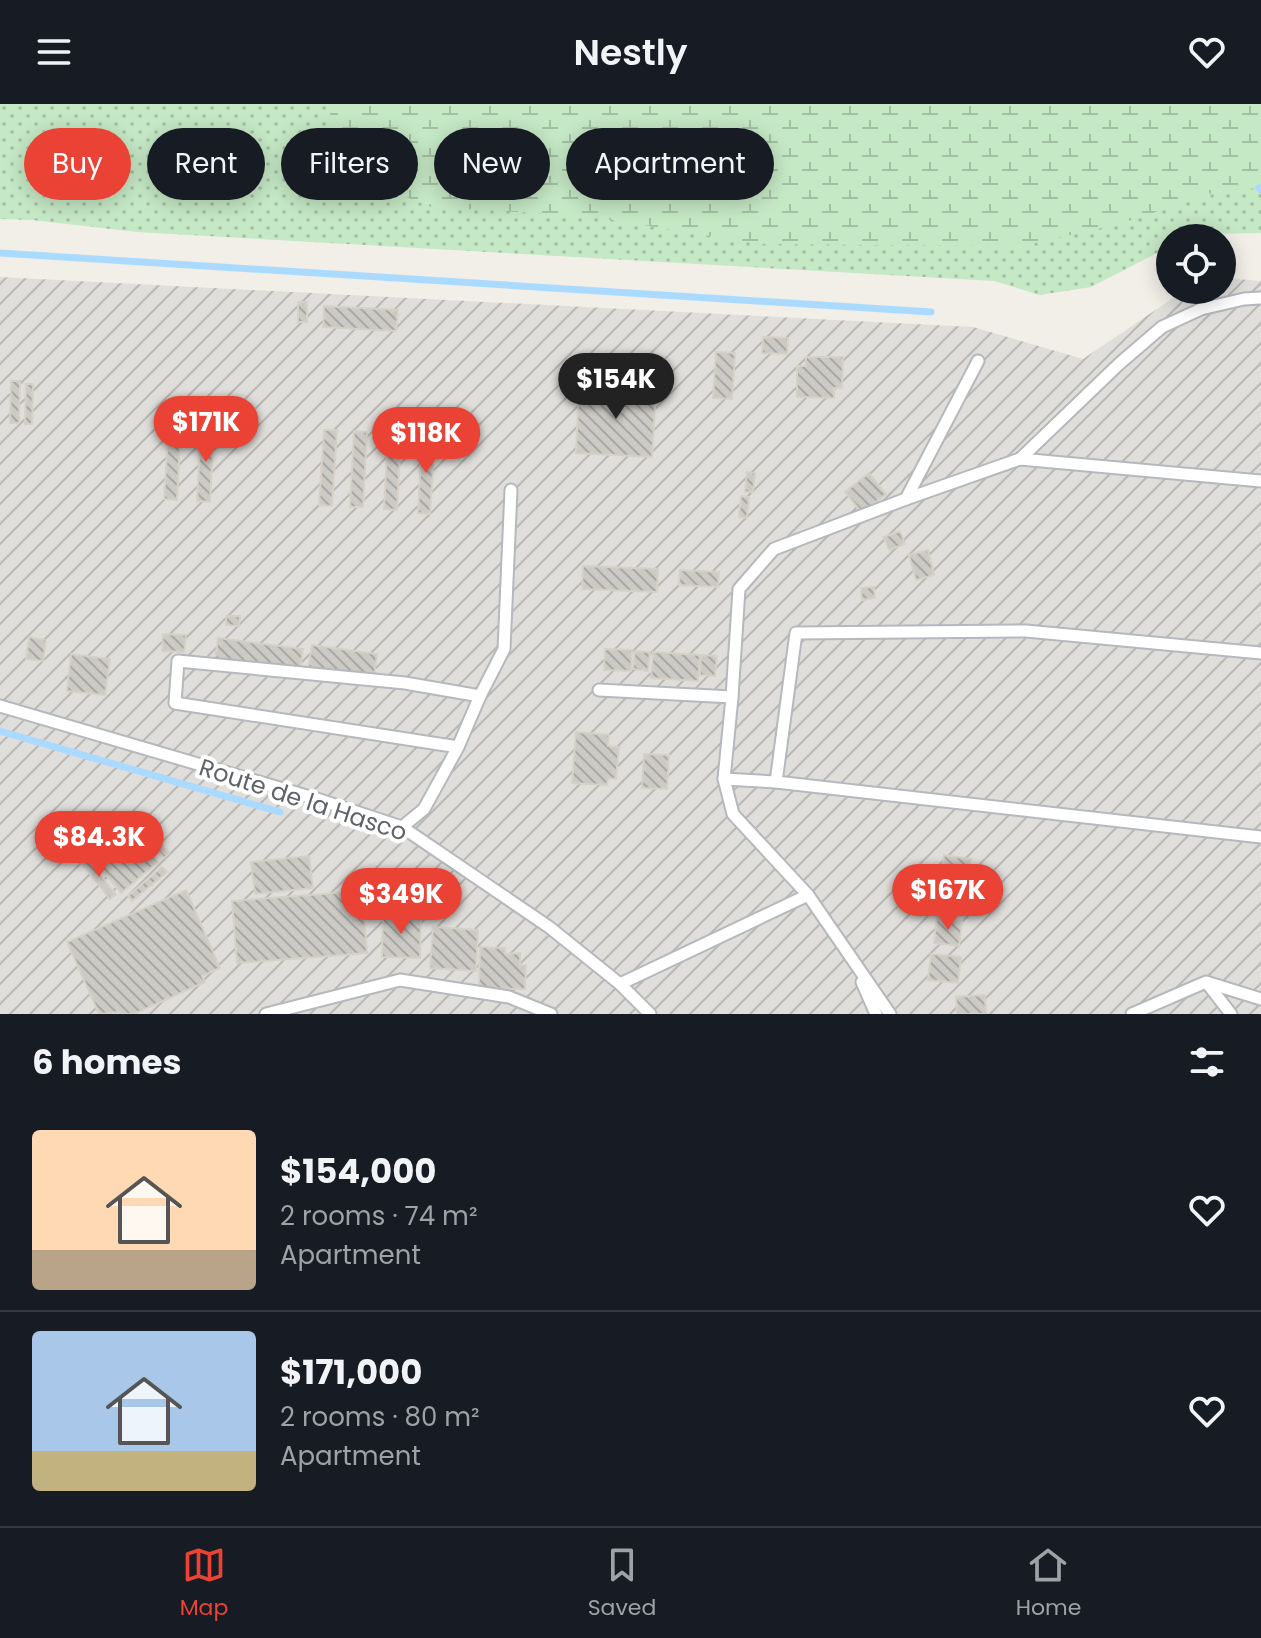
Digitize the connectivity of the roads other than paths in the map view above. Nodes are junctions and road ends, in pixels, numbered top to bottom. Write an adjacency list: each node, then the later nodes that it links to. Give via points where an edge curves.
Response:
1 (1261, 298): 3 (lane, via 1201,309 1162,327)
2 (978, 361): 6 (lane)
3 (1020, 459): 4 (lane); 6 (lane)
4 (1261, 481)
5 (511, 490): 9 (lane, via 504,649)
6 (906, 499): 10 (lane, via 774,549 739,589)
7 (1261, 653): 14 (lane, via 1026,631 796,633)
8 (599, 690): 10 (lane)
9 (480, 696): 12 (lane); 12 (lane, via 405,683 178,661 175,703)
10 (732, 697): 13 (lane)
11 (0, 706): 15 (lane, Route de la Hasco)
12 (458, 747): 15 (lane, via 424,809)
13 (724, 779): 14 (lane); 17 (lane, via 733,814)
14 (776, 782): 16 (lane)
15 (402, 827): 20 (lane, Route de la Hasco, via 549,927)
16 (1261, 837)
17 (808, 895): 18 (lane); 20 (lane)
18 (849, 952): 25 (lane); 26 (lane)
19 (1206, 982): 21 (lane); 27 (lane); 28 (lane)
20 (620, 984): 24 (lane, Route de la Hasco)
21 (1261, 999)
22 (266, 1014): 23 (lane, via 400,980 509,997)
23 (551, 1014)
24 (650, 1014)
25 (876, 1014)
26 (890, 1014)
27 (1132, 1014)
28 (1231, 1014)

